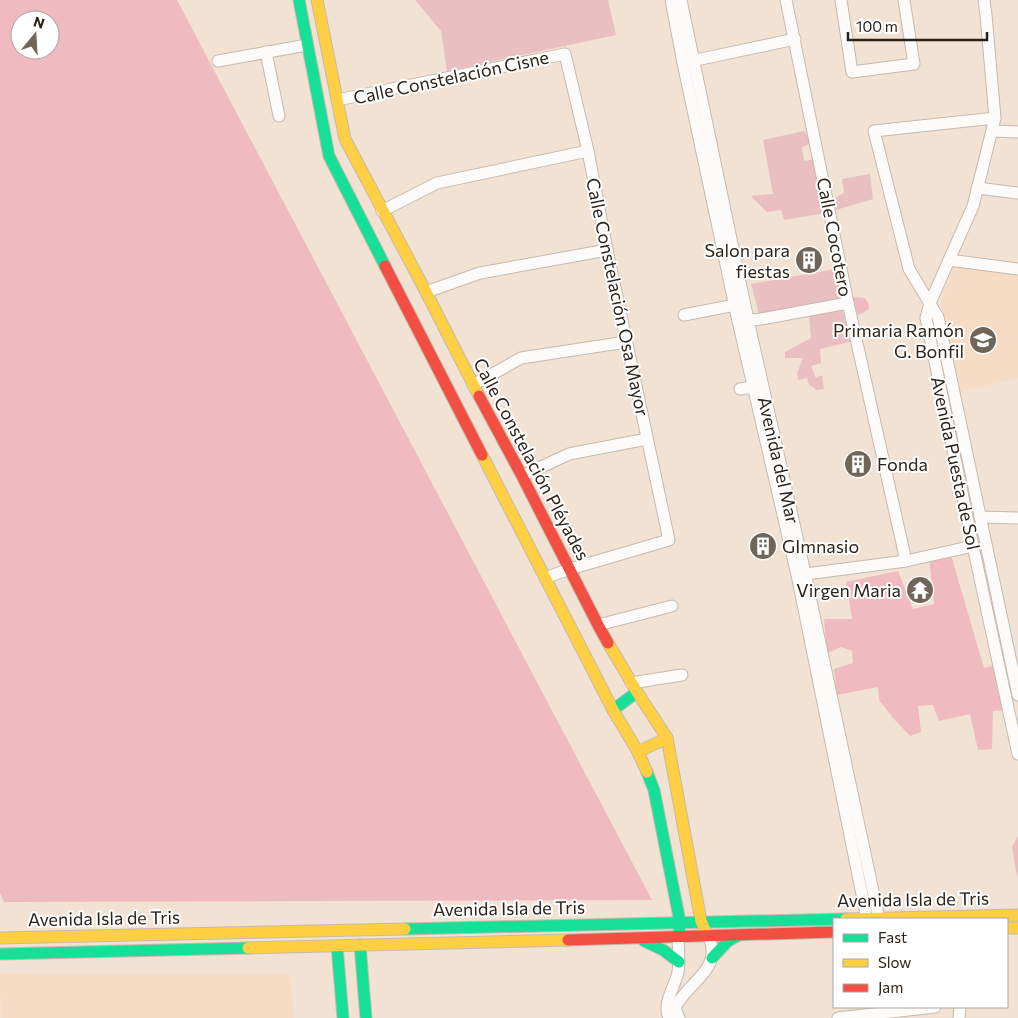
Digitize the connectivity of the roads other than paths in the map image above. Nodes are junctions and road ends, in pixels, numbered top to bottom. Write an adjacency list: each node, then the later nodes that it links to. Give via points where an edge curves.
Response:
1 (298, 0): 10 (main road)
2 (317, 0): 15 (main road, Calle Constelación Pléyades)
3 (672, 0): 14 (street, Avenida del Mar)
4 (681, 0): 14 (street, Avenida del Mar)
5 (786, 0): 9 (street, Calle Cocotero)
6 (841, 0): 7 (street, via 852,72 914,64)
7 (904, 0)
8 (984, 0): 17 (street, Avenida Puesta de Sol)
9 (795, 39): 14 (street); 30 (street, Calle Cocotero)
10 (307, 45): 11 (street); 21 (main road)
11 (266, 52): 13 (street); 16 (street)
12 (565, 54): 15 (street, Calle Constelación Cisne); 22 (street, Calle Constelación Osa Mayor)
13 (218, 61)
14 (688, 62): 32 (street, Avenida del Mar)
15 (337, 100): 20 (main road, Calle Constelación Pléyades)
16 (279, 116)
17 (995, 118): 18 (street, Avenida Puesta de Sol); 31 (street, via 874,131 909,269)
18 (992, 131): 19 (street); 23 (street, Avenida Puesta de Sol)
19 (1018, 132)
20 (344, 139): 21 (main road); 25 (main road, Calle Constelación Pléyades)
21 (326, 144): 52 (main road, via 329,156)
22 (588, 151): 25 (street, via 437,183); 26 (street, Calle Constelación Osa Mayor)
23 (977, 188): 24 (street); 27 (street, Avenida Puesta de Sol, via 973,206)
24 (1018, 193)
25 (382, 211): 29 (main road, Calle Constelación Pléyades)
26 (607, 250): 29 (street, via 480,272); 35 (street, Calle Constelación Osa Mayor)
27 (949, 260): 28 (street); 31 (street, Avenida Puesta de Sol)
28 (1018, 269)
29 (426, 292): 37 (main road, Calle Constelación Pléyades)
30 (848, 303): 34 (street); 49 (street, Calle Cocotero)
31 (930, 303): 36 (street, Avenida Puesta de Sol, via 926,318)
32 (740, 304): 33 (street); 34 (street, Avenida del Mar)
33 (684, 315)
34 (743, 321): 38 (street, Avenida del Mar); 51 (street, Avenida del Mar)
35 (626, 342): 37 (street, via 521,358); 41 (street, Calle Constelación Osa Mayor)
36 (942, 367): 40 (street, Avenida Puesta de Sol); 42 (street, Avenida Puesta de Sol)
37 (474, 385): 43 (main road, Calle Constelación Pléyades)
38 (753, 387): 39 (street); 51 (street, Avenida del Mar)
39 (740, 388)
40 (963, 436): 42 (street); 44 (street, Avenida Puesta de Sol)
41 (647, 439): 43 (street, via 569,454); 50 (street, Calle Constelación Osa Mayor, via 669,540)
42 (951, 439): 45 (street, Avenida Puesta de Sol)
43 (522, 476): 50 (main road, Calle Constelación Pléyades)
44 (976, 497): 45 (street); 46 (street, Avenida Puesta de Sol)
45 (964, 499): 48 (street, Avenida Puesta de Sol)
46 (980, 517): 47 (street); 57 (street, Avenida Puesta de Sol)
47 (1018, 518)
48 (973, 546): 49 (street); 61 (street, Avenida Puesta de Sol)
49 (906, 561): 51 (street)
50 (570, 570): 52 (street); 54 (main road, Calle Constelación Pléyades)
51 (801, 574): 63 (street, Avenida del Mar); 64 (street, Avenida del Mar)
52 (545, 578): 58 (main road)
53 (672, 606): 54 (street)
54 (598, 625): 56 (main road, Calle Constelación Pléyades)
55 (682, 675): 56 (street)
56 (634, 688): 58 (main road); 59 (main road, Calle Constelación Pléyades)
57 (1018, 695)
58 (613, 710): 60 (main road)
59 (667, 738): 60 (main road); 66 (main road, Calle Constelación Pléyades)
60 (638, 752): 67 (main road, via 654,790)
61 (1018, 754)
62 (1018, 914): 64 (main road, Avenida Isla de Tris)
63 (866, 918)
64 (879, 918)
65 (833, 919): 66 (main road, Avenida Isla de Tris)
66 (701, 921): 67 (main road, Avenida Isla de Tris); 71 (main road, Calle Constelación Pléyades)
67 (680, 922): 70 (main road); 72 (main road, Avenida Isla de Tris)
68 (833, 932): 69 (main road, Avenida Isla de Tris)
69 (738, 935): 71 (main road, Avenida Isla de Tris); 77 (main road)
70 (678, 936): 71 (main road, Avenida Isla de Tris); 73 (main road, Avenida Isla de Tris); 78 (street)
71 (708, 936): 77 (street, via 713,945)
72 (0, 938)
73 (638, 939): 74 (main road, Avenida Isla de Tris); 78 (main road, via 660,947)
74 (360, 945): 75 (main road, Avenida Isla de Tris); 81 (main road)
75 (337, 946): 76 (main road, Avenida Isla de Tris); 80 (main road)
76 (0, 954)
77 (712, 958): 83 (street, via 702,976 679,1000 675,1008)
78 (679, 962): 82 (street, via 666,1012)
79 (926, 1008): 84 (street)
80 (343, 1018)
81 (366, 1018)
82 (669, 1018)
83 (679, 1018)
84 (838, 1018)

